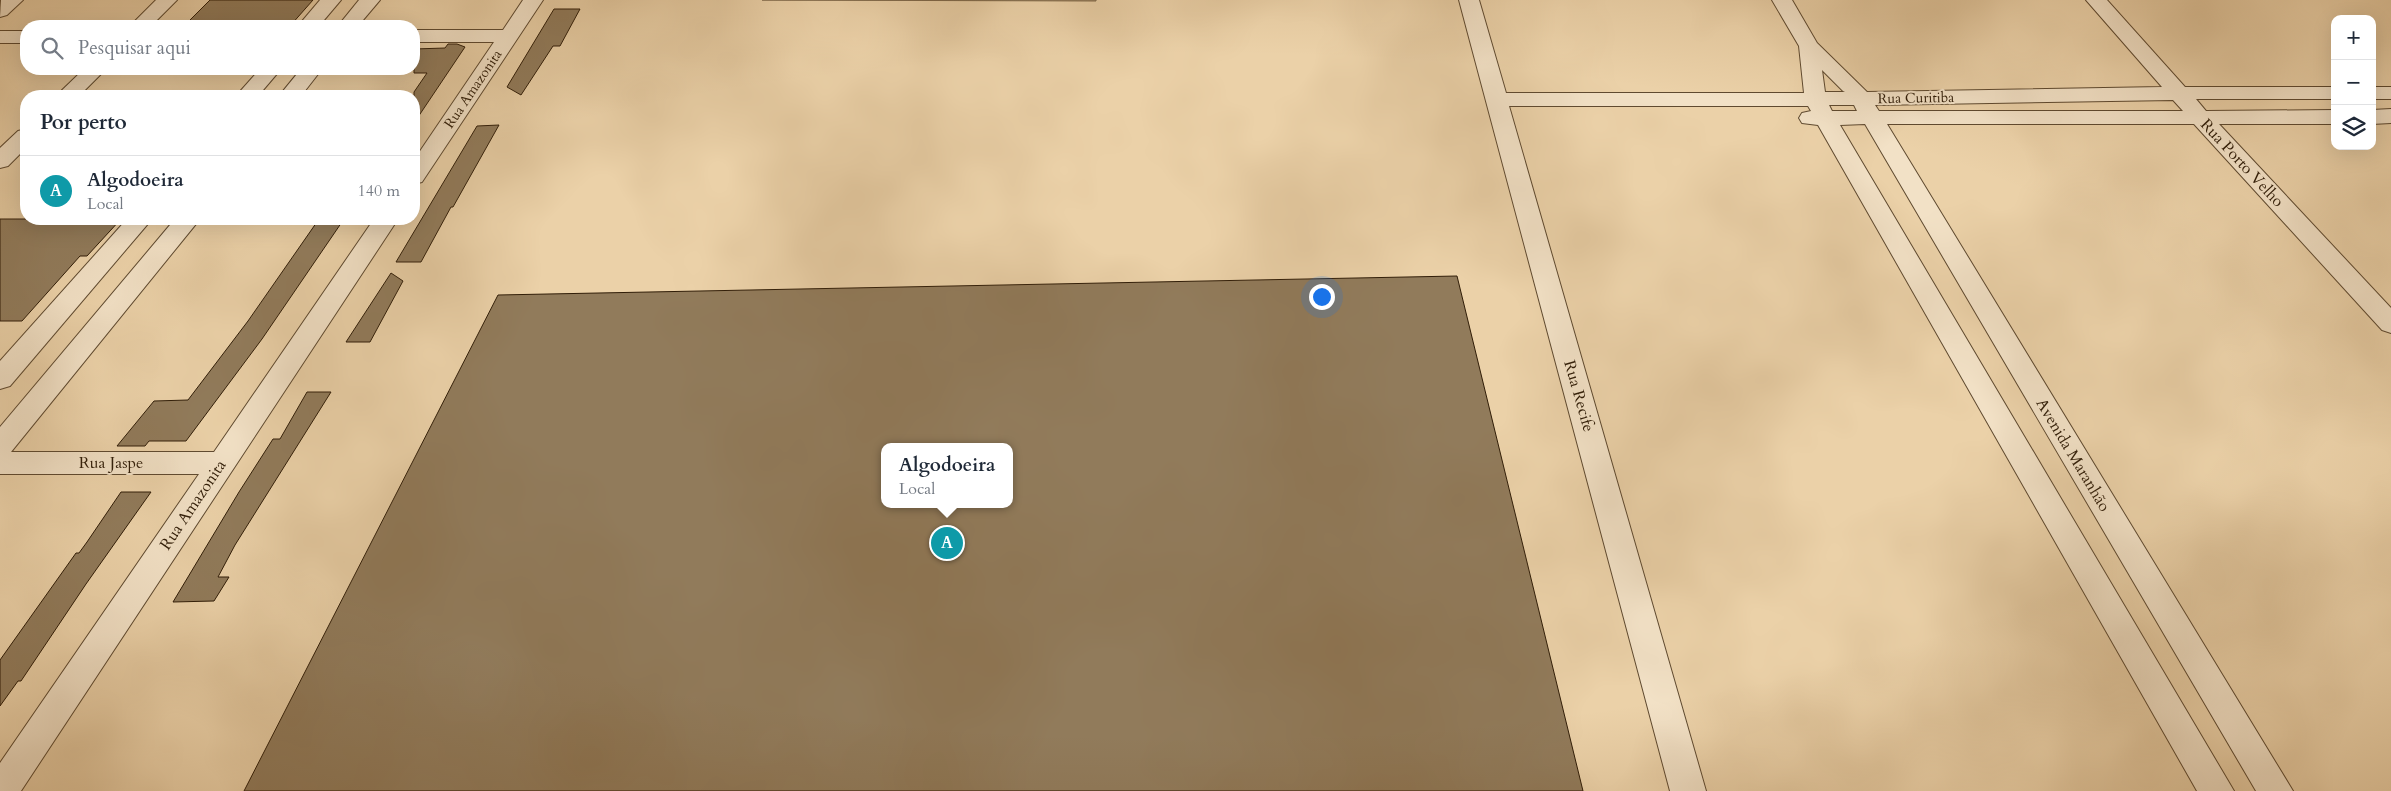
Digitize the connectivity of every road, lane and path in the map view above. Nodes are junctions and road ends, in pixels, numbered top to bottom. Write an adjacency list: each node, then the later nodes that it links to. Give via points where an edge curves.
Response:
1 (13, 0): 9 (street)
2 (167, 0): 10 (street)
3 (332, 0): 11 (street)
4 (370, 0): 12 (street)
5 (533, 0): 14 (street, Rua Amazonita)
6 (1469, 0): 28 (street, Rua Recife)
7 (1782, 0): 17 (street)
8 (2096, 0): 24 (street, Rua Porto Velho)
9 (0, 11)
10 (146, 20)
11 (314, 20)
12 (353, 20)
13 (420, 36): 14 (street)
14 (509, 36): 37 (street, Rua Amazonita)
15 (0, 37): 16 (street)
16 (20, 37)
17 (1809, 46): 29 (street); 30 (street, Avenida Maranhão, via 1851,86)
18 (90, 75): 21 (street)
19 (266, 75): 22 (street)
20 (307, 75): 23 (street)
21 (73, 90)
22 (252, 90)
23 (295, 90)
24 (2179, 93): 25 (street, Rua Curitiba); 30 (street, Rua Curitiba); 33 (street, Rua Porto Velho)
25 (2331, 93)
26 (2376, 93): 27 (street)
27 (2391, 93)
28 (1499, 108): 29 (street); 29 (street, via 1789,99); 47 (street, Rua Recife)
29 (1820, 108): 30 (street); 48 (street)
30 (1866, 108): 33 (street, Rua Curitiba); 49 (street, Avenida Maranhão)
31 (2376, 116): 32 (street)
32 (2391, 116)
33 (2200, 117): 34 (street, Rua Curitiba); 41 (street, Rua Porto Velho)
34 (2331, 117)
35 (20, 142): 36 (street)
36 (0, 161)
37 (420, 169)
38 (135, 225): 42 (street)
39 (183, 225): 43 (street)
40 (382, 225): 45 (street, Rua Amazonita)
41 (2391, 324)
42 (0, 379)
43 (0, 446)
44 (0, 463): 45 (street, Rua Jaspe)
45 (221, 463): 46 (street, Rua Amazonita)
46 (1, 791)
47 (1688, 791)
48 (2216, 791)
49 (2275, 791)

